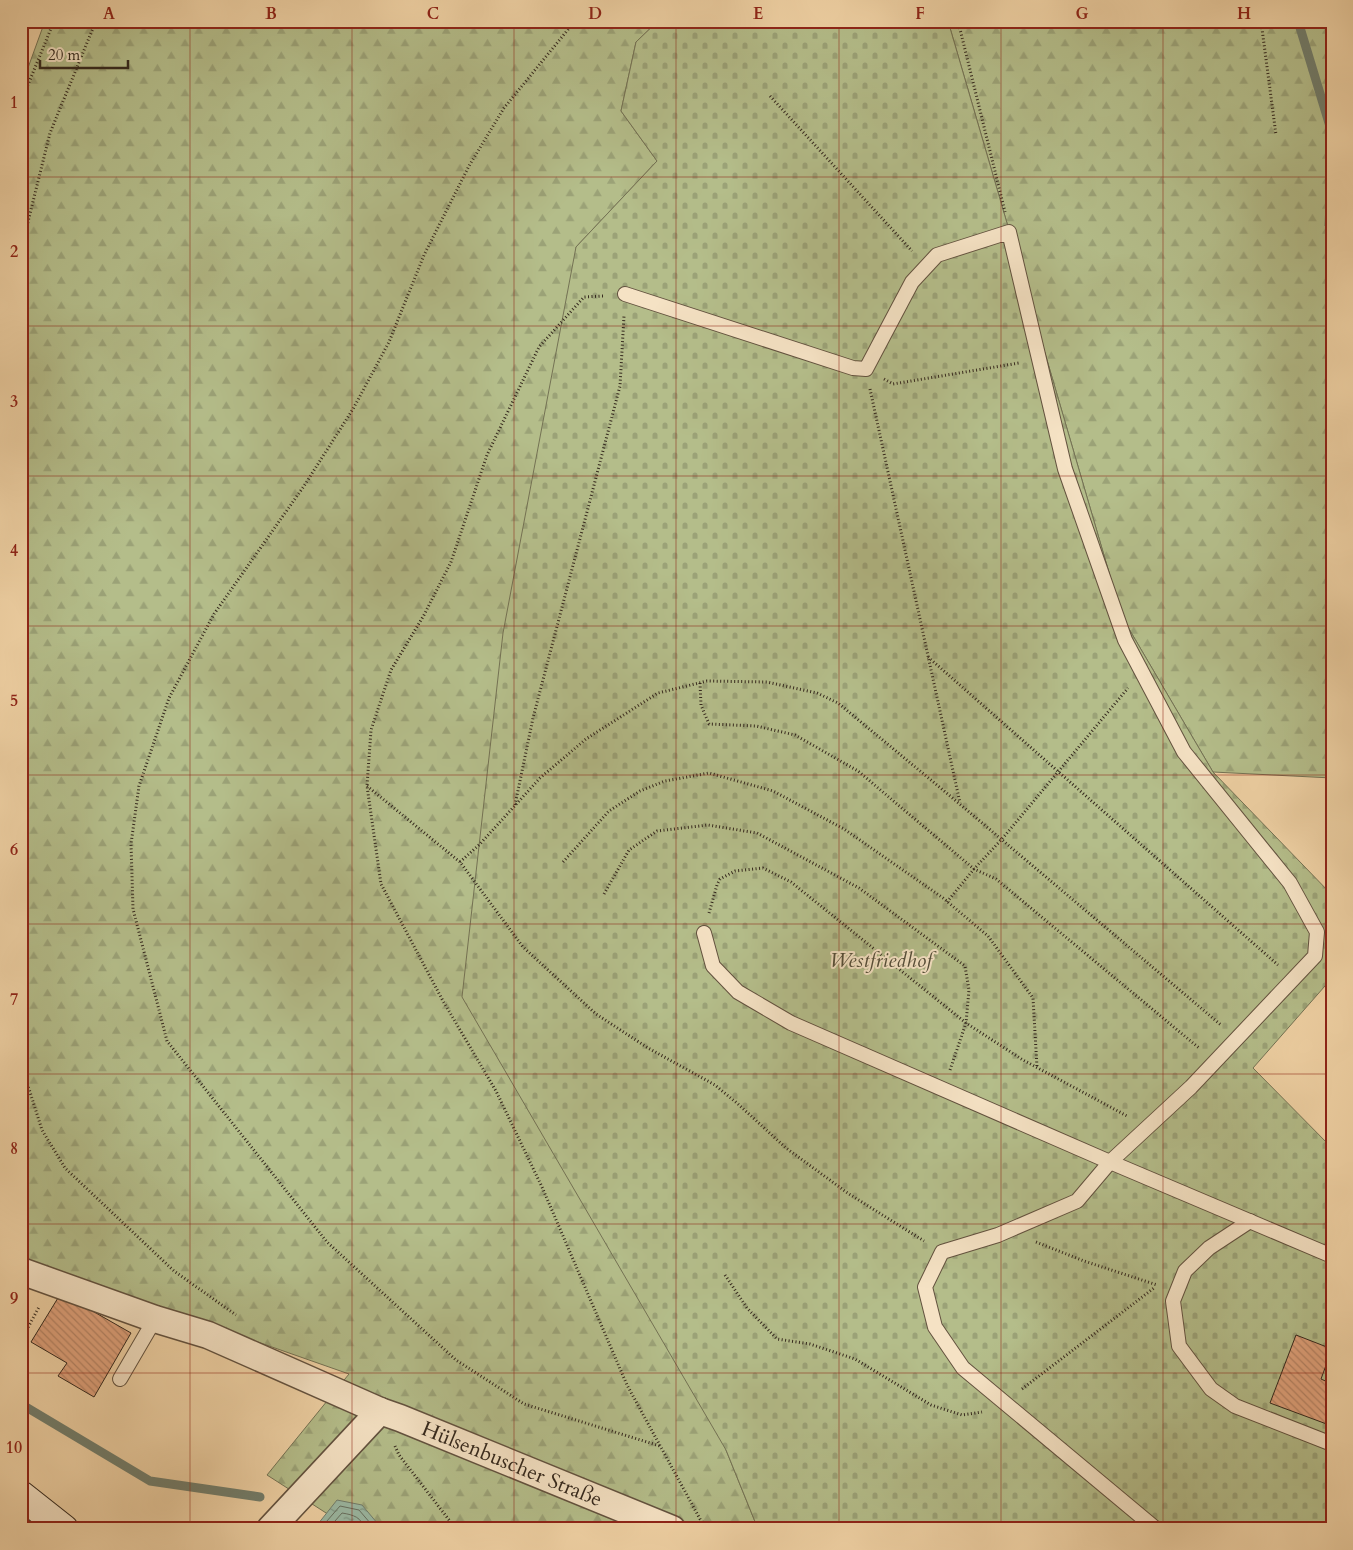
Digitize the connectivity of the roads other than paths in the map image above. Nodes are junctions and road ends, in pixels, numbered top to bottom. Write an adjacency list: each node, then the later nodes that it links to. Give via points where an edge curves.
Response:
1 (625, 294): 3 (lane, via 852,368 866,369 912,282 937,255 1010,232 1065,469 1125,640 1184,752 1290,883 1317,932 1315,956 1191,1087)
2 (704, 933): 3 (lane, via 713,966 738,992 791,1023)
3 (1110, 1162): 4 (lane); 15 (lane, via 1077,1201 1007,1231 942,1252 925,1287 935,1327 963,1368)
4 (1250, 1221): 5 (lane); 10 (lane, via 1208,1248 1185,1271 1173,1301 1179,1346 1211,1390 1235,1406)
5 (1332, 1256)
6 (21, 1271): 7 (street, Hülsenbuscher Straße)
7 (155, 1319): 8 (lane); 9 (street, Hülsenbuscher Straße, via 208,1335)
8 (120, 1379)
9 (380, 1411): 13 (street); 14 (street, Hülsenbuscher Straße)
10 (1332, 1444)
11 (21, 1496): 12 (main road)
12 (64, 1529)
13 (270, 1529)
14 (672, 1529)
15 (1156, 1529)

